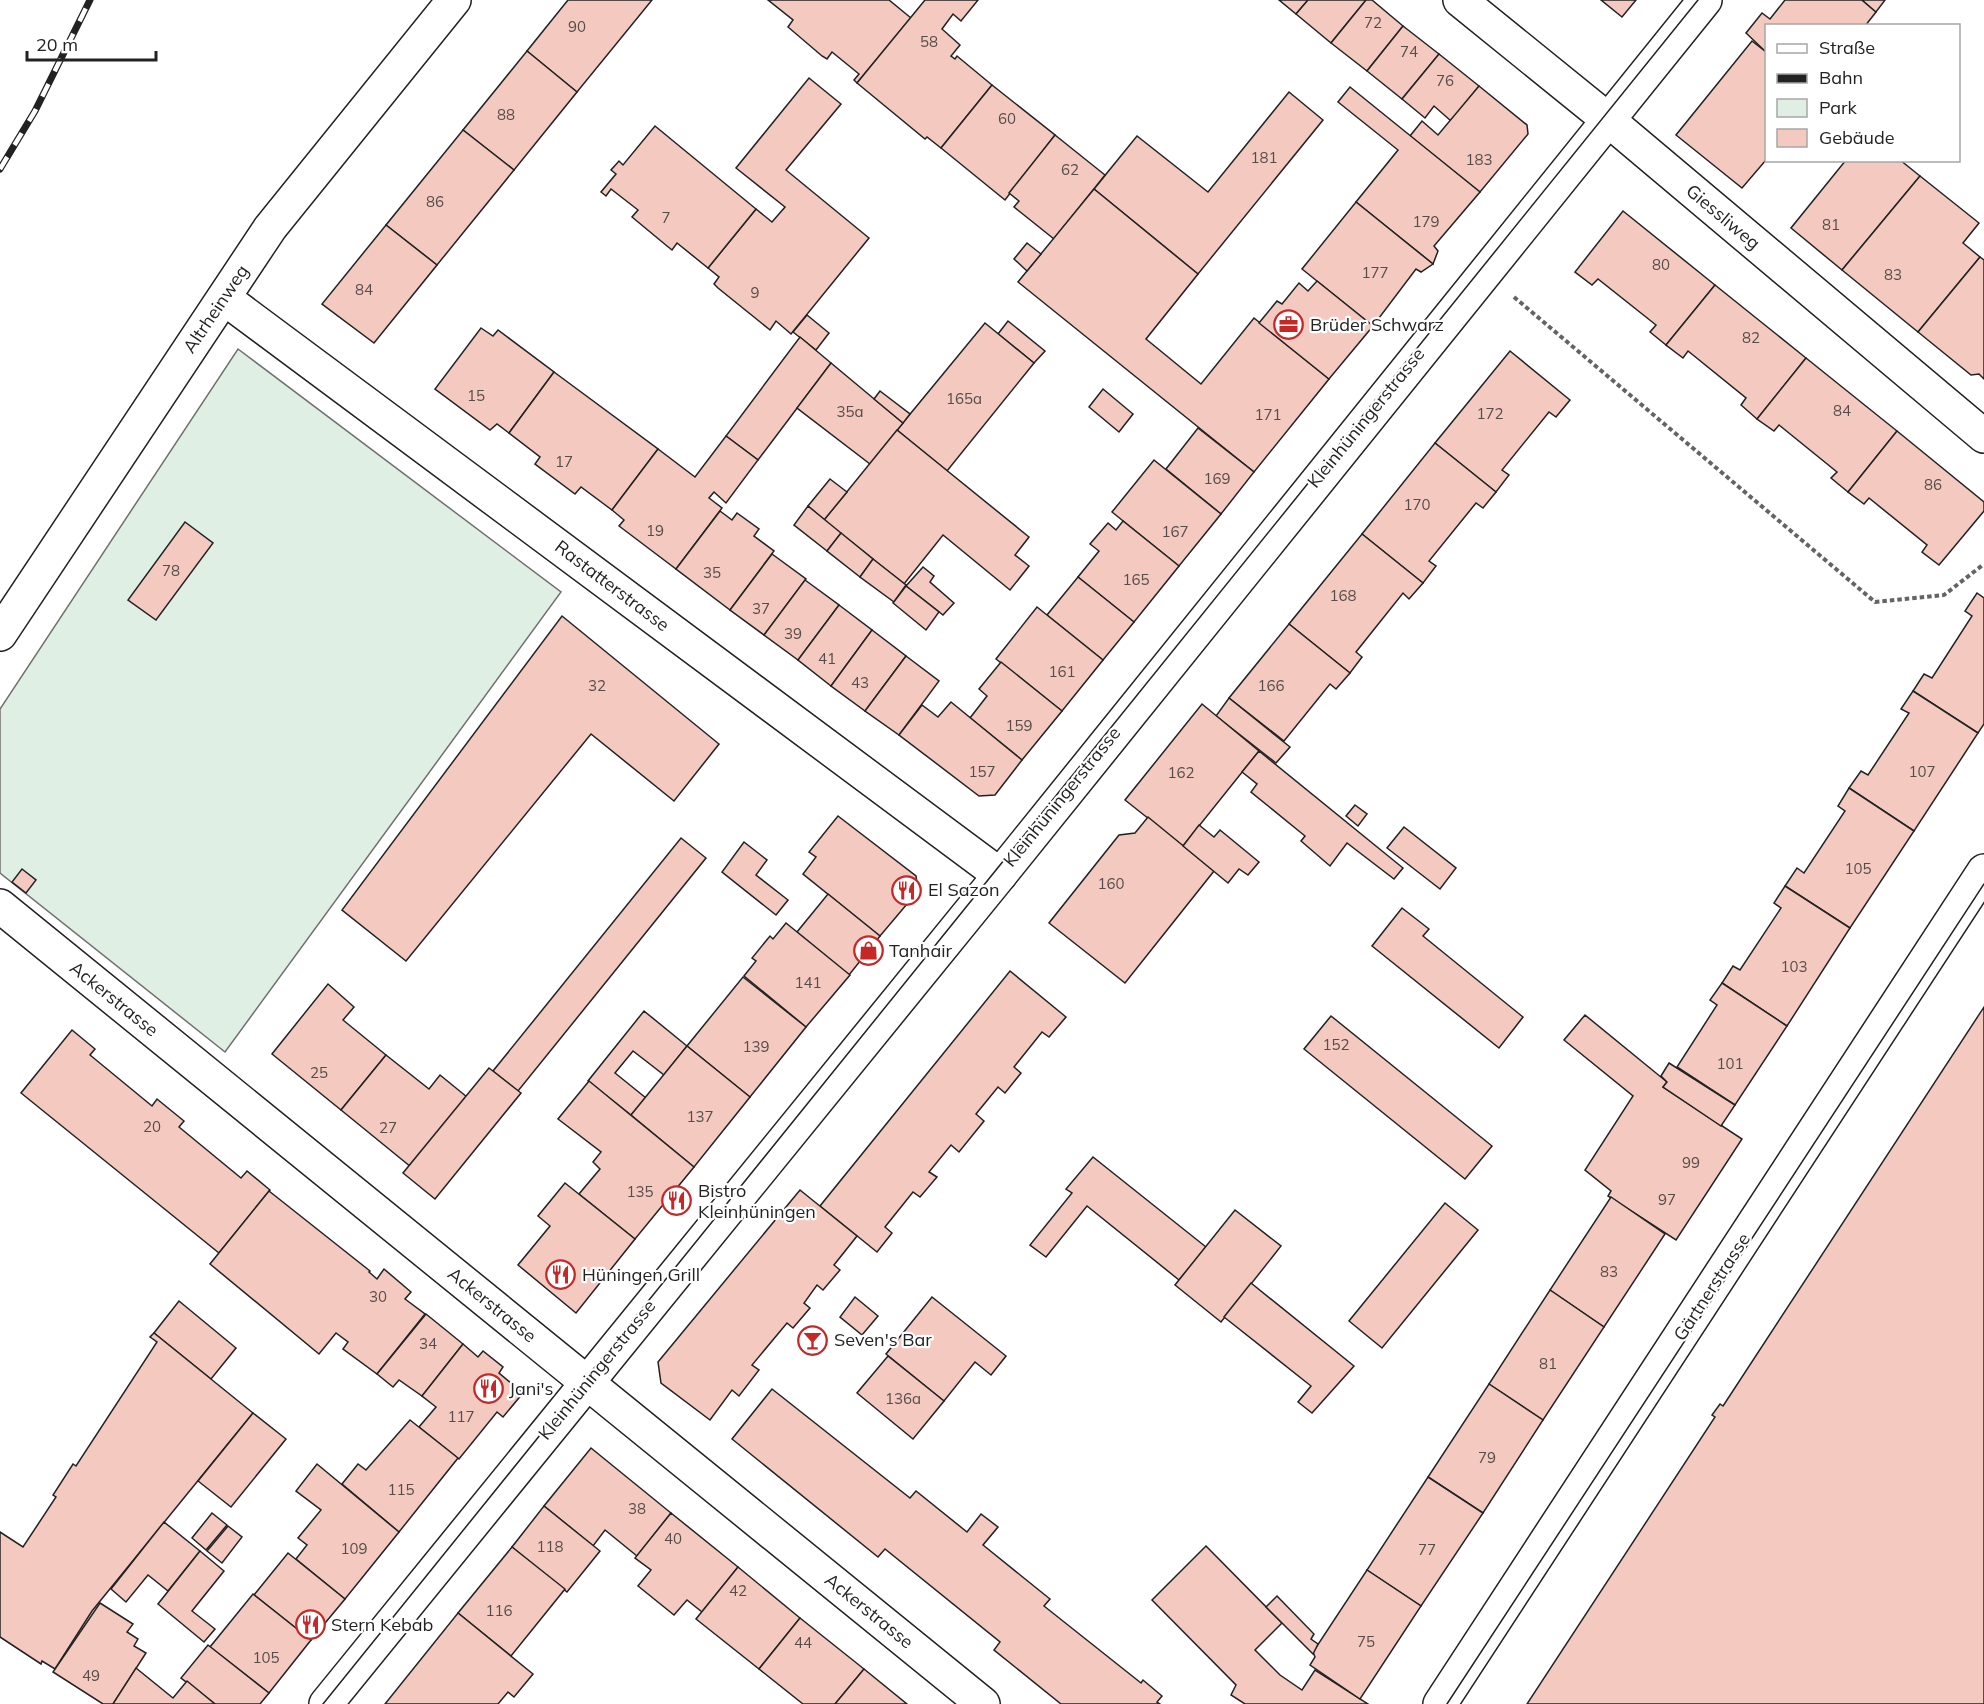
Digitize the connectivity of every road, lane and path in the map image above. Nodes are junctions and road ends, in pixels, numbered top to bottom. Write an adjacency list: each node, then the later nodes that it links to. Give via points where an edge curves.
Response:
1 (454, 0): 6 (street, Altrheinweg, via 270,228)
2 (1460, 0): 4 (street, Giessliweg)
3 (1705, 0): 4 (street, Kleinhüningerstrasse)
4 (1607, 119): 7 (street, Giessliweg); 11 (street, Kleinhüningerstrasse)
5 (1511, 294): 8 (path, via 1875,602 1944,595)
6 (224, 298): 9 (street, Altrheinweg); 11 (street, Rastatterstrasse)
7 (1984, 436)
8 (1984, 564)
9 (0, 634)
10 (1984, 871): 16 (street, Gärtnerstrasse)
11 (1000, 875): 13 (street, Kleinhüningerstrasse)
12 (0, 906): 13 (street, Ackerstrasse)
13 (587, 1383): 14 (street, Kleinhüningerstrasse); 15 (street, Ackerstrasse)
14 (326, 1704)
15 (983, 1704)
16 (1440, 1704)

